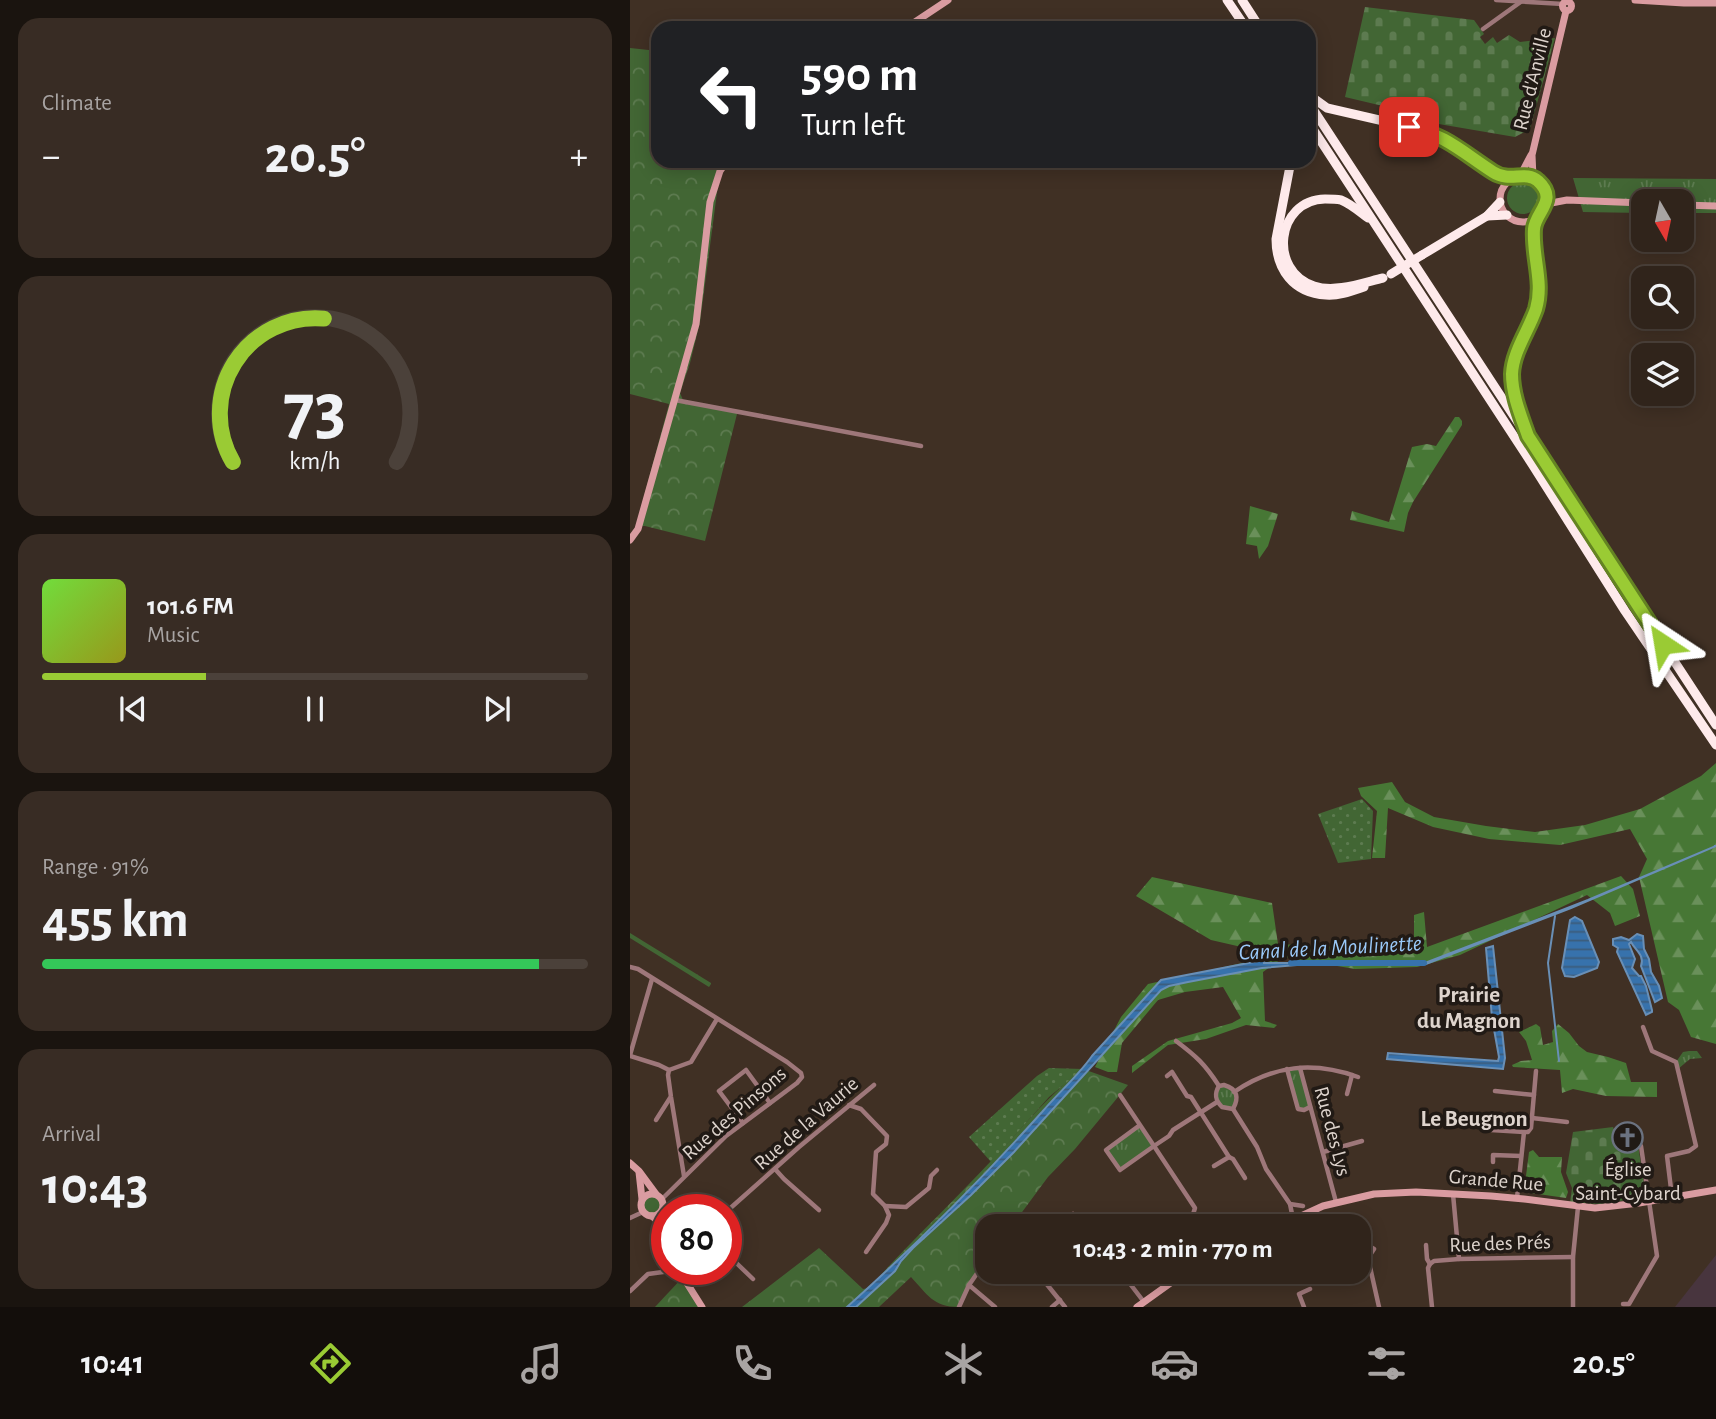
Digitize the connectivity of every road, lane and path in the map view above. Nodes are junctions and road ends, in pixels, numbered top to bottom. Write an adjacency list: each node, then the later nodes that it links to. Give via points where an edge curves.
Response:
1 (948, 0): 9 (street)
2 (1227, 0): 10 (highway)
3 (1242, 0): 11 (highway)
4 (1496, 0): 6 (street)
5 (1635, 0): 7 (street)
6 (1522, 1): 8 (street); 12 (street)
7 (1712, 2)
8 (1570, 3): 16 (street, Rue d'Anville)
9 (916, 21)
10 (1241, 21)
11 (1256, 21)
12 (1483, 29)
13 (1316, 100): 19 (highway, via 1327,108 1427,131 1495,174)
14 (1316, 114): 34 (highway)
15 (1316, 134): 31 (highway)
16 (1532, 155): 19 (street, Rue d'Anville); 20 (street, Rue d'Anville)
17 (723, 168): 33 (street, via 710,202 696,324)
18 (1290, 168): 32 (highway, via 1276,252 1290,279 1301,288 1327,295 1349,292)
19 (1516, 177): 20 (street); 23 (street, via 1502,189)
20 (1533, 178): 21 (street)
21 (1545, 192): 22 (street); 25 (street)
22 (1567, 200): 24 (street); 25 (street)
23 (1500, 202): 28 (street); 29 (highway)
24 (1631, 203)
25 (1546, 204): 30 (street)
26 (1694, 205): 27 (street)
27 (1716, 206)
28 (1507, 215): 29 (highway); 30 (street, via 1519,222)
29 (1487, 216): 32 (highway, bridge)
30 (1535, 219): 34 (highway, via 1538,300 1512,372)
31 (1375, 224): 32 (highway, via 1339,199 1308,202 1288,221 1283,249 1294,273 1315,286 1346,286); 38 (highway)
32 (1387, 276)
33 (675, 400): 35 (street); 36 (street, via 638,529)
34 (1528, 436): 37 (highway)
35 (921, 446)
36 (630, 540)
37 (1716, 725)
38 (1716, 745)
39 (630, 967): 40 (street, Rue des Pinsons)
40 (652, 979): 41 (street, Rue des Pinsons); 44 (street)
41 (717, 1019): 47 (street, via 691,1062); 60 (street, Rue des Pinsons, via 801,1073 797,1083)
42 (1643, 1027): 92 (street, via 1652,1051 1676,1062 1696,1146 1667,1156)
43 (1176, 1041): 53 (street, via 1204,1063)
44 (630, 1056): 47 (street)
45 (1300, 1068): 46 (street); 49 (street); 63 (street, Rue des Lys)
46 (1287, 1069): 55 (street, via 1256,1078); 63 (street, via 1298,1109)
47 (669, 1070): 61 (street)
48 (1536, 1071): 58 (street)
49 (1352, 1075): 51 (street); 56 (street)
50 (1167, 1076): 65 (street, via 1172,1072)
51 (1358, 1077)
52 (874, 1085): 62 (street, Rue de la Vaurie)
53 (1219, 1086): 55 (street, via 1229,1086); 59 (street)
54 (1495, 1091): 58 (street)
55 (1234, 1092): 64 (street, via 1237,1101)
56 (1347, 1094)
57 (1120, 1095): 70 (street)
58 (1534, 1095): 66 (street)
59 (1217, 1102): 64 (street); 65 (street)
60 (770, 1103): 69 (street, Rue des Pinsons); 69 (street, via 746,1070 719,1091)
61 (669, 1105): 67 (street); 85 (street)
62 (849, 1105): 82 (street, Rue de la Vaurie); 99 (street, via 861,1109 887,1136 886,1144 876,1152 873,1194)
63 (1310, 1107): 76 (street, Rue des Lys)
64 (1233, 1109): 98 (street)
65 (1201, 1113): 74 (street); 78 (street)
66 (1532, 1118): 68 (street); 72 (street, via 1531,1128)
67 (656, 1120)
68 (1567, 1122)
69 (743, 1123): 85 (street, Rue des Pinsons)
70 (1140, 1125): 74 (street); 74 (street, via 1106,1150 1120,1170)
71 (1491, 1130): 72 (street)
72 (1524, 1132): 77 (street)
73 (1362, 1141): 76 (street)
74 (1154, 1146): 104 (street, via 1195,1208)
75 (1641, 1146): 96 (street)
76 (1323, 1152): 97 (street, Rue des Lys)
77 (1521, 1156): 79 (street, via 1493,1154); 94 (street)
78 (1229, 1157): 81 (street); 86 (street)
79 (1493, 1162)
80 (630, 1163): 84 (street)
81 (1214, 1166)
82 (775, 1169): 93 (street, Rue de la Vaurie); 102 (street)
83 (937, 1170): 99 (street, via 929,1188 906,1207)
84 (639, 1171): 88 (street); 95 (street)
85 (684, 1177): 89 (street, Rue des Pinsons)
86 (1245, 1178)
87 (1716, 1190): 92 (street, Grande Rue)
88 (657, 1194)
89 (663, 1194)
90 (1453, 1194): 94 (street, Grande Rue); 97 (street, Grande Rue, via 1374,1194); 112 (street)
91 (651, 1195): 95 (street)
92 (1672, 1197): 96 (street, Grande Rue)
93 (742, 1198)
94 (1517, 1198): 101 (street, Grande Rue)
95 (642, 1199): 103 (street)
96 (1649, 1201): 101 (street, Grande Rue); 128 (street, via 1657,1256 1629,1304)
97 (1336, 1202): 106 (street, Grande Rue)
98 (1290, 1204): 100 (street); 105 (street)
99 (885, 1206): 110 (street, via 886,1223)
100 (1303, 1206)
101 (1578, 1206): 111 (street)
102 (819, 1210)
103 (643, 1212): 107 (street); 108 (street)
104 (1193, 1214)
105 (1292, 1214)
106 (1305, 1214)
107 (651, 1216)
108 (630, 1218)
109 (1426, 1245): 113 (street)
110 (866, 1252)
111 (1573, 1256): 112 (street, Rue des Prés); 137 (street)
112 (1459, 1259): 113 (street, Rue des Prés)
113 (1430, 1264): 136 (street, Rue des Prés)
114 (742, 1268): 118 (street)
115 (1371, 1271): 135 (street)
116 (651, 1273): 125 (street)
117 (975, 1276): 123 (street)
118 (753, 1279)
119 (1047, 1284): 126 (street)
120 (1128, 1284): 127 (street)
121 (1169, 1284): 127 (street)
122 (688, 1285): 129 (street)
123 (969, 1285): 130 (street); 131 (street)
124 (1310, 1289): 134 (street, via 1299,1294)
125 (630, 1291)
126 (1060, 1300): 132 (street); 133 (street)
127 (1141, 1304)
128 (1623, 1304)
129 (702, 1307)
130 (959, 1307)
131 (995, 1307)
132 (1052, 1307)
133 (1065, 1307)
134 (1304, 1307)
135 (1379, 1307)
136 (1432, 1307)
137 (1573, 1307)

